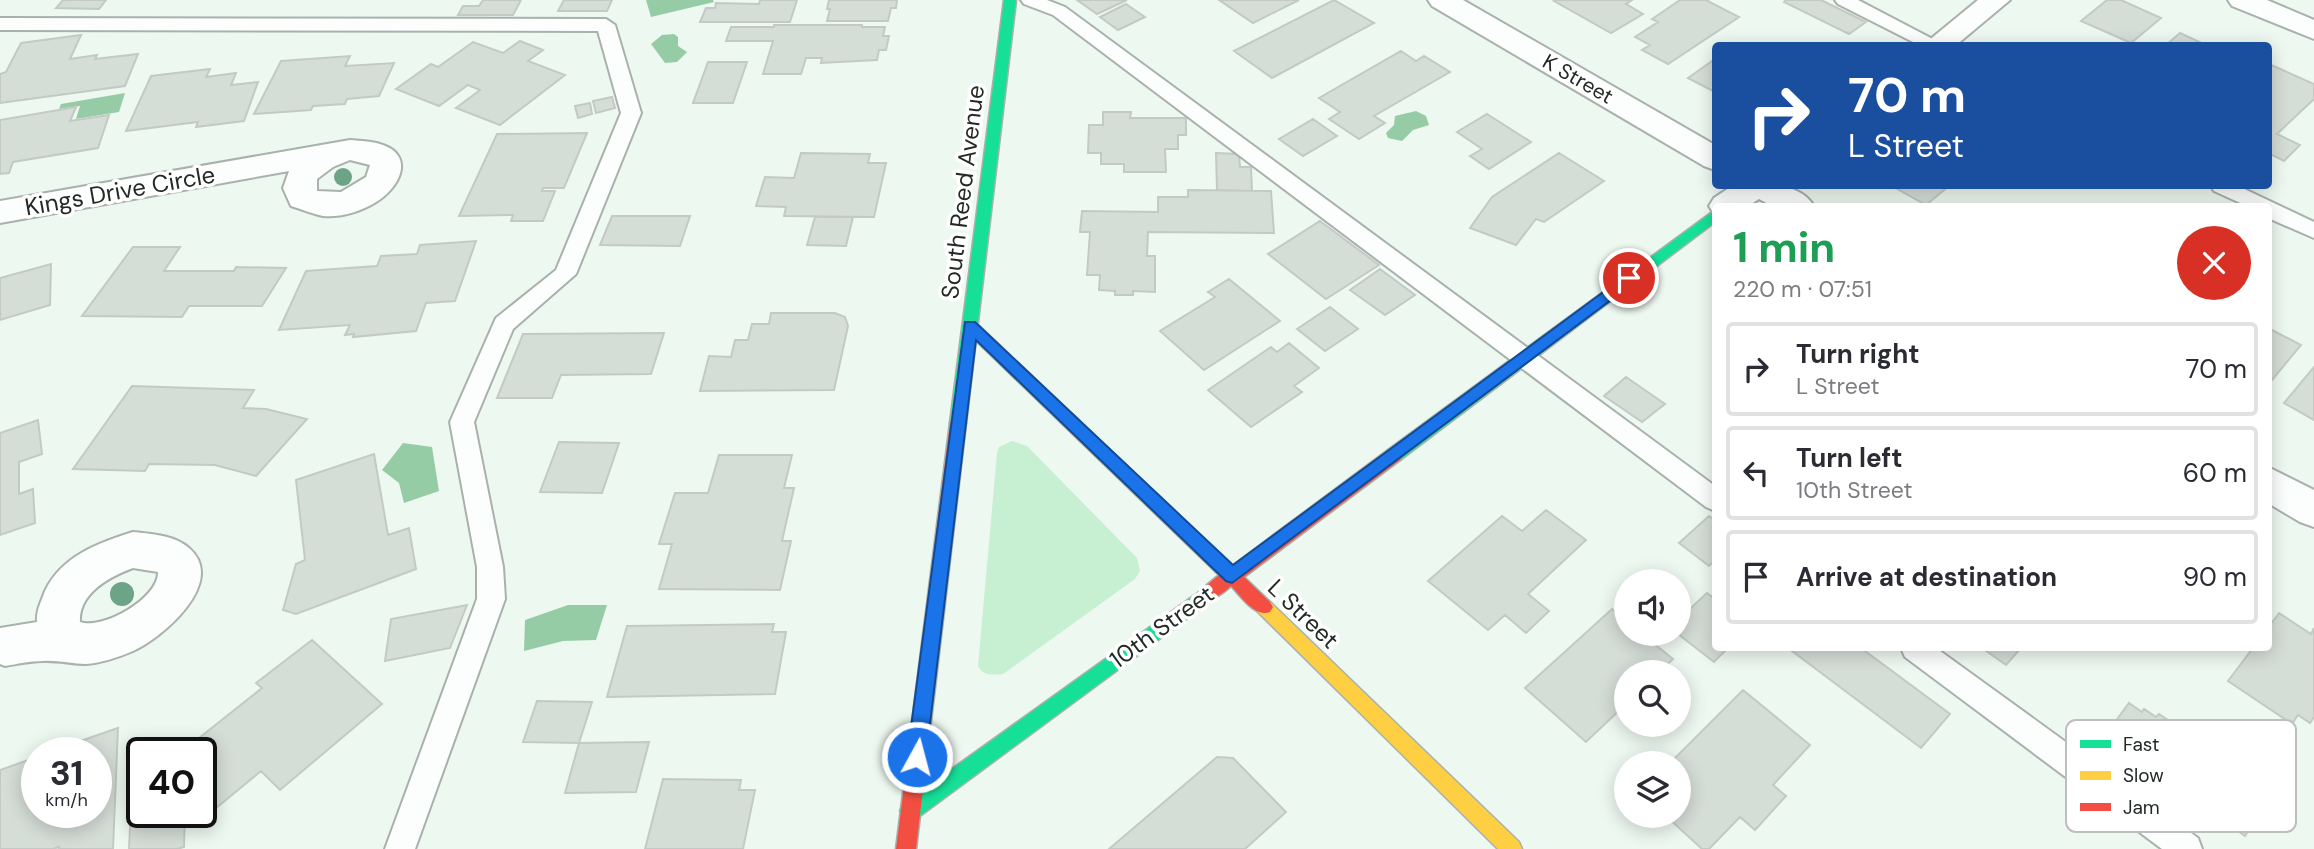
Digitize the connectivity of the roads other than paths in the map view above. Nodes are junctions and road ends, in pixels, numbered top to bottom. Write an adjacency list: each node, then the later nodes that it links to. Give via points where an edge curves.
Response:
1 (1010, 0): 25 (street, South Reed Avenue)
2 (1030, 0): 26 (lane, via 1059,11)
3 (1442, 0): 12 (street, K Street)
4 (1843, 0): 9 (lane)
5 (1996, 0): 10 (street)
6 (2242, 0): 8 (street)
7 (0, 24): 38 (lane, via 606,25 631,113 565,274 504,324 462,422 490,567 491,599)
8 (2314, 30)
9 (1930, 42)
10 (1940, 42)
11 (350, 150): 13 (street, Kings Drive Circle); 17 (street, via 333,154 307,170); 17 (street, Kings Drive Circle, via 379,153 386,160 384,180 373,190 358,199 326,205 312,203)
12 (1712, 157)
13 (240, 170): 17 (street, Kings Drive Circle, via 277,172); 22 (street, Kings Drive Circle)
14 (1750, 189): 18 (street)
15 (1766, 189): 19 (street)
16 (2227, 189): 20 (lane)
17 (298, 190)
18 (1730, 203)
19 (1792, 203)
20 (2256, 203)
21 (2272, 211): 24 (lane)
22 (0, 212)
23 (1712, 217): 26 (street, 10th Street)
24 (2314, 231)
25 (970, 326): 30 (street, L Street); 36 (street, South Reed Avenue)
26 (1522, 358): 28 (lane); 30 (street, 10th Street)
27 (2272, 485): 29 (street)
28 (1712, 498)
29 (2314, 510)
30 (1232, 576): 36 (street, 10th Street); 40 (street, L Street)
31 (61, 601): 32 (street, via 56,617 60,631 72,641); 32 (street, via 72,584 109,557 153,550 169,555 178,566 171,600 154,618 111,641); 33 (street, via 38,626)
32 (89, 644): 33 (street, via 44,641)
33 (2, 647)
34 (1918, 651): 35 (lane)
35 (2066, 760)
36 (910, 811): 39 (street, South Reed Avenue)
37 (2164, 832): 41 (lane)
38 (400, 849)
39 (906, 849)
40 (1512, 849)
41 (2187, 849)

